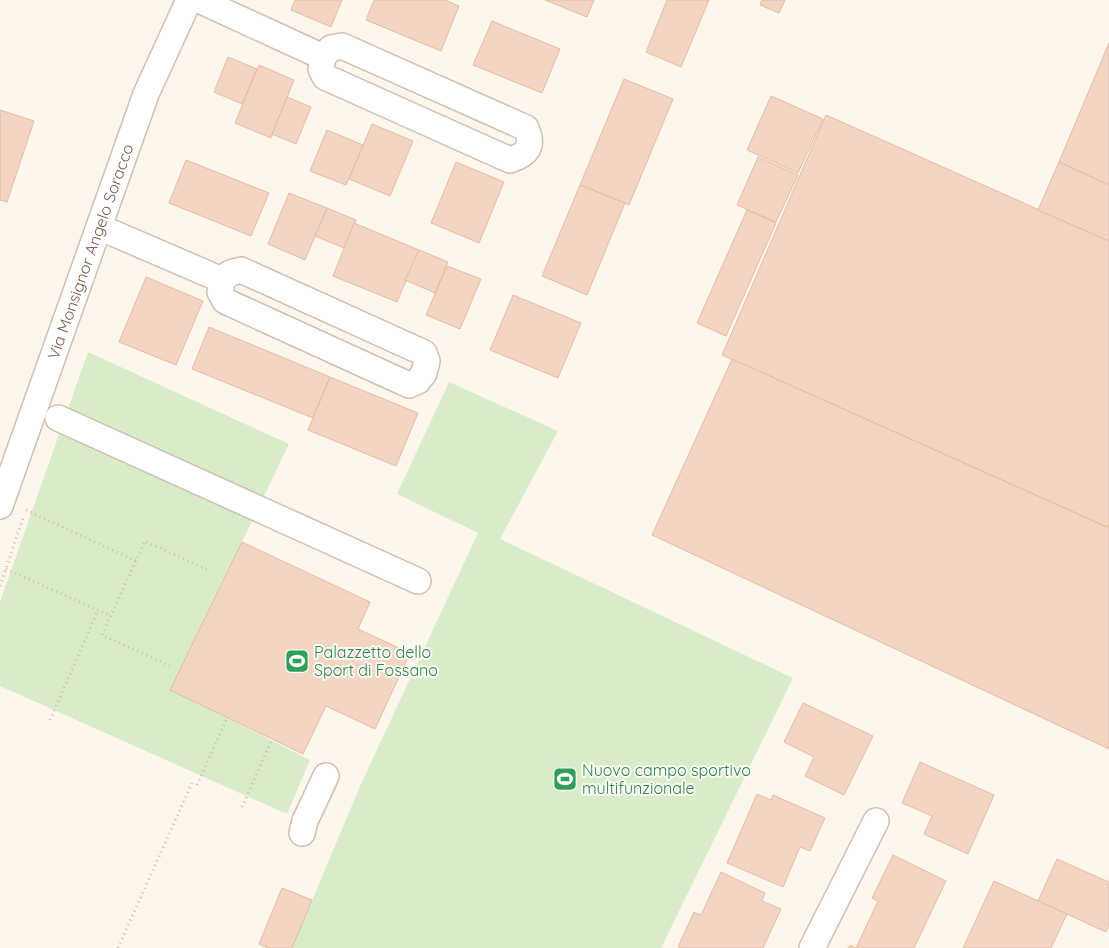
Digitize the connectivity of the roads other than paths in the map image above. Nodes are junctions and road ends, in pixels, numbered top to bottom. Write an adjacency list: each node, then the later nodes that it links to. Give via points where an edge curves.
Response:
1 (189, 0): 4 (street, Via Monsignor Angelo Soracco, via 146,94)
2 (199, 0): 3 (street)
3 (323, 56): 3 (street, via 321,69 334,81 510,160 528,149 530,137 526,128 342,46 331,48)
4 (99, 227): 5 (street); 7 (street, Via Monsignor Angelo Soracco)
5 (222, 280): 5 (street, via 240,270 424,353 427,361 424,373 418,382 410,385 225,301 220,292)
6 (58, 418): 8 (street)
7 (0, 506)
8 (418, 581)
9 (326, 776): 11 (street)
10 (876, 821): 12 (street)
11 (302, 833)
12 (812, 948)

